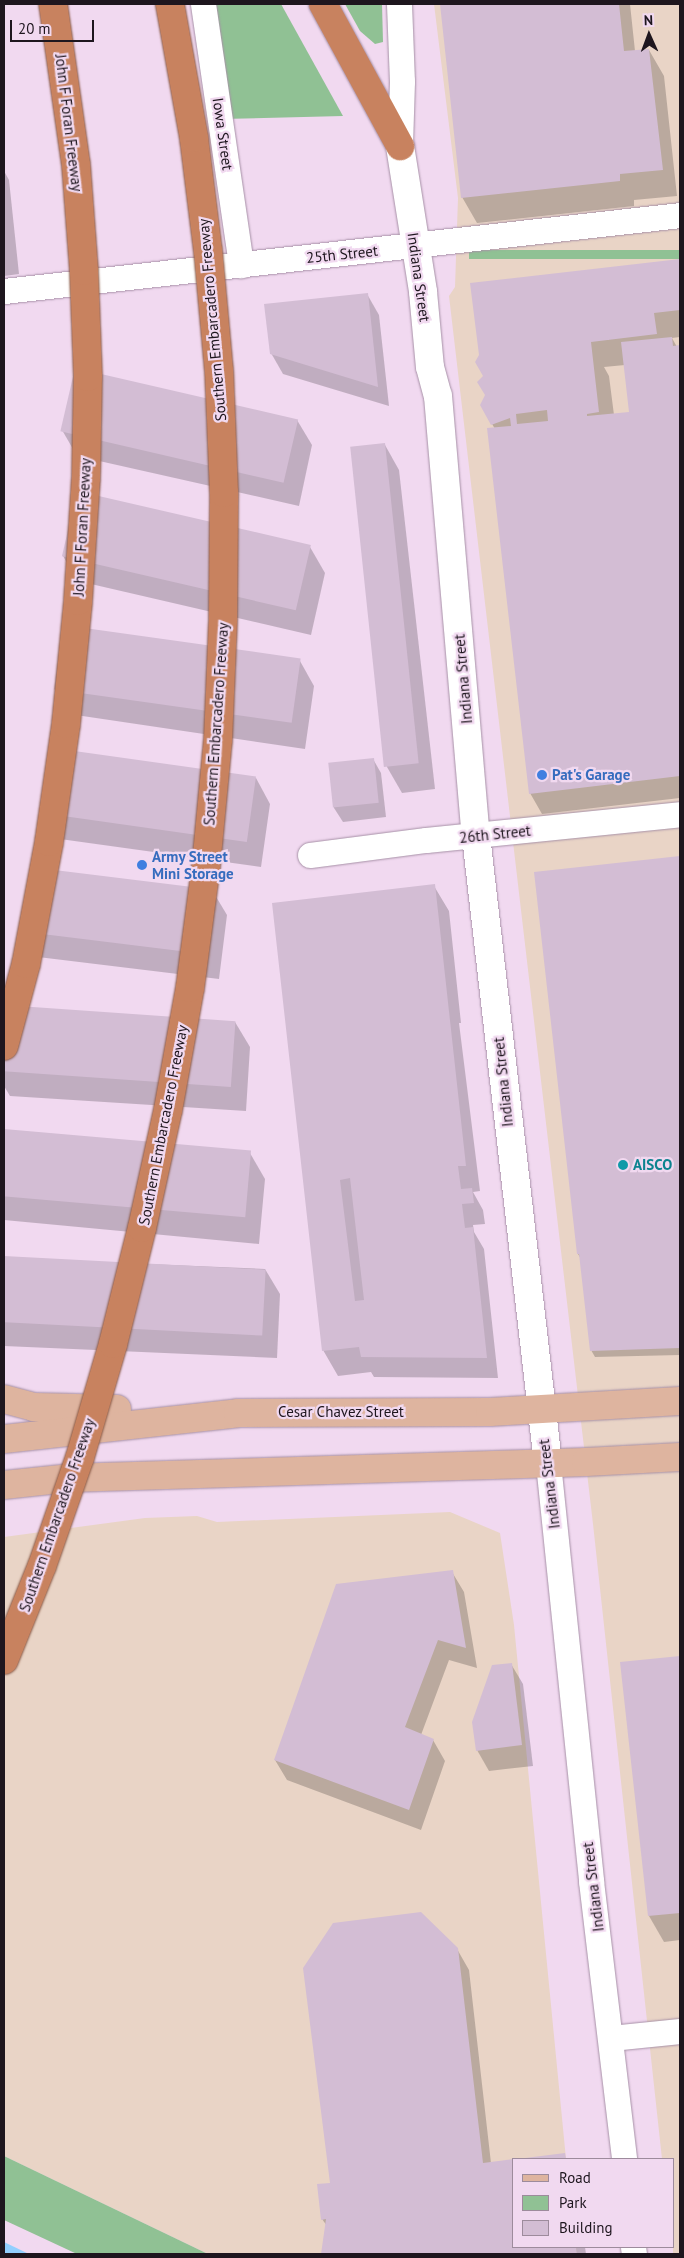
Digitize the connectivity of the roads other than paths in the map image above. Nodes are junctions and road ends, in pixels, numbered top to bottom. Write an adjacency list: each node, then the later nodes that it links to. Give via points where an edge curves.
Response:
1 (53, 4): 14 (highway, John F Foran Freeway, bridge, via 76,165 84,271 88,377 86,478 66,724 49,842 26,964)
2 (170, 4): 23 (highway, Southern Embarcadero Freeway, bridge, via 194,138 219,372 224,493 223,620 218,740 206,866 190,988 168,1110 113,1344 77,1466)
3 (203, 4): 9 (street, Iowa Street)
4 (323, 4): 6 (highway)
5 (400, 4): 6 (street, Indiana Street)
6 (400, 146): 8 (main road, Indiana Street)
7 (680, 215): 8 (street, 25th Street)
8 (415, 245): 9 (street, 25th Street); 12 (main road, Indiana Street, via 430,367 438,396)
9 (241, 264): 10 (street, 25th Street)
10 (4, 291)
11 (680, 814): 12 (street, 26th Street)
12 (476, 836): 13 (street, 26th Street); 17 (main road, Indiana Street)
13 (310, 855)
14 (4, 1046)
15 (4, 1399): 18 (main road, via 34,1407)
16 (680, 1401): 17 (main road, Cesar Chavez Street)
17 (540, 1409): 18 (main road, Cesar Chavez Street); 21 (main road, Indiana Street)
18 (238, 1413): 19 (main road, Cesar Chavez Street)
19 (4, 1439)
20 (680, 1457): 21 (main road)
21 (548, 1463): 22 (main road, via 69,1478); 25 (street, Indiana Street)
22 (4, 1485)
23 (4, 1660)
24 (680, 2031): 25 (street)
25 (611, 2038): 26 (street, Indiana Street)
26 (624, 2158)

